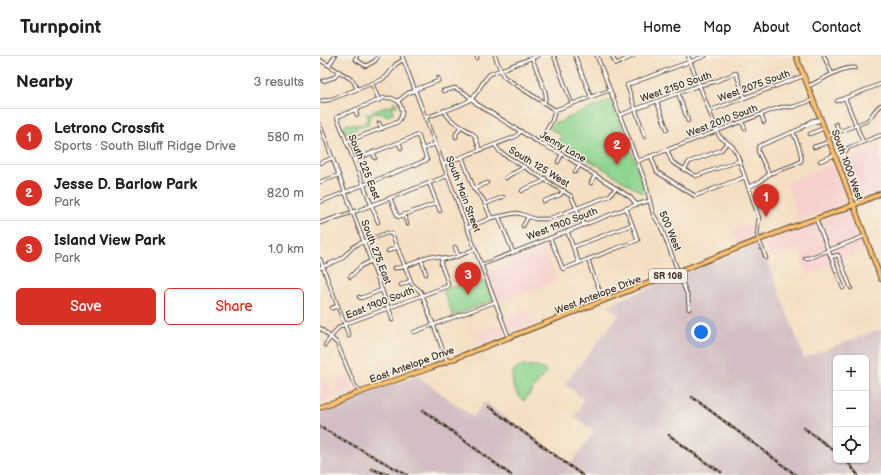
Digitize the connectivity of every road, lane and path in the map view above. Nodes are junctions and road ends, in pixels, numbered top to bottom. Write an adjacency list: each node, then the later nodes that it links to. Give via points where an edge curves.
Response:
1 (335, 56): 20 (street)
2 (357, 56): 3 (street, via 355,59 366,66 375,62)
3 (378, 56)
4 (402, 56): 18 (street, South Main Street)
5 (496, 56): 22 (street)
6 (537, 56): 16 (street)
7 (554, 56): 48 (street)
8 (575, 56): 37 (street)
9 (597, 56): 34 (street, 500 West)
10 (612, 56): 11 (street, via 616,64)
11 (633, 56)
12 (688, 56): 19 (street)
13 (704, 56): 19 (street)
14 (796, 56): 25 (main road, South 1000 West)
15 (824, 56): 24 (street)
16 (532, 58): 22 (street); 47 (street, via 545,91)
17 (320, 60): 20 (street)
18 (403, 60): 28 (street, via 392,68 384,79); 33 (street, South Main Street)
19 (690, 62): 30 (street); 50 (street, via 627,85)
20 (329, 65): 23 (street)
21 (855, 68): 24 (street)
22 (501, 70): 40 (street, via 485,78); 47 (street, via 503,76)
23 (339, 72): 27 (street, via 335,77); 32 (street, via 351,79)
24 (832, 74): 31 (street)
25 (804, 76): 31 (main road, South 1000 West); 38 (street, West 2075 South)
26 (438, 78): 33 (street, via 438,81)
27 (323, 81)
28 (372, 84): 32 (street); 41 (street)
29 (881, 84): 39 (street)
30 (700, 85): 36 (street, West 2150 South); 38 (street, West 2150 South, via 736,73); 54 (street)
31 (808, 86): 42 (main road, South 1000 West)
32 (357, 89): 43 (street)
33 (415, 90): 44 (street); 58 (street, South Main Street)
34 (610, 90): 37 (street); 57 (street, 500 West)
35 (443, 91): 40 (street, Jenny Lane, via 455,88)
36 (678, 93): 46 (street, West 2150 South); 60 (street)
37 (591, 98): 48 (street)
38 (745, 98): 54 (street, West 2075 South)
39 (845, 98): 45 (street); 66 (street)
40 (472, 99): 52 (street); 72 (street, Jenny Lane)
41 (379, 100): 44 (street, via 391,98); 51 (street)
42 (813, 100): 55 (street, West 2010 South); 59 (main road, South 1000 West)
43 (320, 101)
44 (398, 101): 69 (street, via 402,110 401,118)
45 (836, 101)
46 (657, 102): 50 (street, West 2150 South); 70 (street)
47 (544, 103): 53 (street)
48 (572, 104): 53 (street)
49 (881, 105): 66 (street, via 874,110 870,119)
50 (635, 109): 57 (street, West 2150 South); 80 (street)
51 (355, 110): 56 (street); 81 (street, South 225 East, via 337,117)
52 (444, 110): 58 (street); 67 (street)
53 (555, 110): 85 (street)
54 (709, 111): 73 (street)
55 (761, 114): 61 (street, West 2010 South); 62 (street)
56 (357, 115)
57 (620, 115): 103 (street, 500 West)
58 (425, 118): 87 (street, South Main Street)
59 (821, 118): 68 (main road, South 1000 West); 74 (street)
60 (688, 121)
61 (742, 122): 71 (street); 73 (street, West 2010 South)
62 (764, 122)
63 (379, 124): 69 (street)
64 (836, 124): 75 (street)
65 (320, 125): 100 (street, South 275 East)
66 (856, 125): 75 (street); 83 (street)
67 (461, 126): 79 (street); 92 (street, via 475,136)
68 (824, 128): 76 (street); 78 (main road, South 1000 West)
69 (382, 129): 81 (street)
70 (667, 129)
71 (745, 129)
72 (521, 131): 85 (street, Jenny Lane); 88 (street, via 515,137)
73 (717, 131): 86 (street); 93 (street, West 2010 South)
74 (793, 132): 113 (street, via 802,161); 113 (street, via 759,146 758,151)
75 (839, 132): 78 (street)
76 (810, 134)
77 (881, 135): 83 (street)
78 (828, 136): 82 (main road, South 1000 West)
79 (456, 137)
80 (645, 137)
81 (346, 142): 102 (street, South 225 East)
82 (830, 142): 89 (street); 97 (main road, South 1000 West)
83 (863, 142): 94 (street)
84 (399, 143): 90 (street); 91 (street, via 418,135); 95 (street)
85 (539, 143): 96 (street, Jenny Lane)
86 (727, 143): 104 (street, via 734,148); 111 (street, via 721,150 691,161)
87 (435, 144): 91 (street); 108 (street, South Main Street)
88 (495, 145): 92 (street); 110 (street, South 125 West, via 500,152)
89 (814, 147)
90 (401, 148)
91 (423, 149): 124 (street, via 427,160)
92 (480, 150): 99 (street)
93 (667, 150): 98 (street, West 2010 South); 111 (street, via 671,161)
94 (846, 151)
95 (373, 152): 101 (street); 102 (street)
96 (562, 154): 106 (street); 109 (street, Jenny Lane)
97 (835, 155): 105 (street); 141 (main road, South 1000 West)
98 (651, 156): 103 (street, West 2010 South); 117 (street, via 657,172 695,196)
99 (462, 157): 108 (street); 127 (street)
100 (332, 158): 107 (street); 114 (street, South 275 East)
101 (375, 158)
102 (354, 160): 124 (street, South 225 East)
103 (638, 161): 135 (street, 500 West)
104 (739, 161): 111 (street, via 696,176); 117 (street)
105 (820, 161)
106 (558, 162)
107 (320, 163)
108 (443, 164): 116 (street, South Main Street)
109 (580, 165): 112 (street); 115 (street, Jenny Lane)
110 (524, 166): 118 (street); 119 (street, South 125 West)
111 (684, 170)
112 (575, 172)
113 (769, 174): 125 (street)
114 (339, 175): 120 (street); 130 (street, South 275 East)
115 (595, 175): 123 (street); 126 (street, Jenny Lane)
116 (447, 176): 121 (street); 157 (street, South Main Street)
117 (745, 177): 125 (street)
118 (506, 178)
119 (545, 178): 128 (street, South 125 West); 129 (street, via 542,182)
120 (320, 182)
121 (429, 183): 133 (street); 137 (street)
122 (488, 183): 127 (street)
123 (591, 183)
124 (364, 185): 130 (street); 140 (street, South 225 East)
125 (748, 187): 161 (street, via 759,218)
126 (616, 188): 139 (street, Jenny Lane); 142 (street, via 609,196)
127 (474, 189): 138 (street)
128 (564, 190): 134 (street, via 560,195); 142 (street, South 125 West, via 574,198)
129 (522, 191)
130 (346, 192): 136 (street); 145 (street, South 275 East)
131 (881, 192): 141 (main road, West Antelope Drive / SR 108)
132 (503, 197): 138 (street)
133 (390, 198): 140 (street); 146 (street, via 398,217)
134 (544, 201)
135 (649, 201): 139 (street, West 1900 South); 184 (street, 500 West)
136 (320, 202)
137 (437, 203): 144 (street); 146 (street)
138 (485, 204): 149 (street)
139 (636, 204): 143 (street, West 1900 South)
140 (371, 205): 145 (street); 151 (street, South 225 East)
141 (853, 205): 150 (main road, West Antelope Drive / SR 108); 159 (main road, South 1000 West)
142 (577, 208): 147 (street, via 548,219); 154 (street, South 125 West)
143 (626, 208): 154 (street, West 1900 South); 155 (street)
144 (440, 211)
145 (352, 212): 152 (street); 162 (street, South 275 East)
146 (404, 215): 153 (street)
147 (528, 216): 148 (street, via 516,213); 156 (street)
148 (499, 217): 149 (street); 169 (street)
149 (491, 218): 157 (street)
150 (816, 219): 161 (main road, West Antelope Drive / SR 108); 167 (street)
151 (378, 222)
152 (320, 223)
153 (408, 224)
154 (584, 225): 158 (street, West 1900 South)
155 (631, 225): 165 (street); 177 (street, via 638,240)
156 (523, 226)
157 (467, 228): 166 (street, South Main Street)
158 (567, 231): 160 (street, West 1900 South); 165 (street)
159 (865, 236): 167 (street); 187 (main road, South 1000 West)
160 (550, 238): 169 (street, West 1900 South); 179 (street, via 562,269)
161 (759, 240): 173 (street); 184 (main road, West Antelope Drive / SR 108)
162 (363, 242): 163 (street, via 390,233); 178 (street, South 275 East); 182 (street, via 353,247 341,259)
163 (398, 247): 168 (street); 181 (street)
164 (455, 247): 170 (street)
165 (573, 247): 179 (street)
166 (475, 249): 170 (street); 180 (street, South Main Street)
167 (828, 250): 171 (street); 174 (street)
168 (388, 251)
169 (513, 252): 180 (street, West 1900 South)
170 (458, 255): 172 (street)
171 (831, 257): 190 (street); 191 (street, via 838,255)
172 (442, 258): 176 (street, via 433,256); 193 (street, East 1900 South, via 441,264 448,286)
173 (766, 258)
174 (805, 258)
175 (320, 259): 182 (street)
176 (420, 259): 181 (street); 185 (street)
177 (588, 259): 179 (street); 195 (street)
178 (371, 261): 186 (street); 192 (street, South 275 East)
179 (579, 263)
180 (481, 265): 196 (street, South Main Street)
181 (404, 266): 183 (street); 188 (street)
182 (322, 268): 197 (street)
183 (394, 268)
184 (678, 272): 195 (main road, West Antelope Drive / SR 108); 200 (street, 500 West, via 688,297)
185 (426, 274)
186 (350, 277)
187 (881, 279)
188 (410, 281): 189 (street); 193 (street)
189 (400, 285)
190 (843, 288)
191 (851, 288)
192 (382, 290): 194 (street); 199 (street, South 275 East)
193 (422, 295): 199 (street, East 1900 South); 203 (street)
194 (359, 297)
195 (604, 301): 208 (main road, West Antelope Drive / SR 108)
196 (495, 302): 203 (street); 208 (street, South Main Street)
197 (338, 306): 198 (street); 202 (street)
198 (332, 308)
199 (388, 308): 201 (street, South 275 East); 202 (street, East 1900 South)
200 (689, 308)
201 (392, 320)
202 (345, 324): 206 (street); 207 (street, East 1900 South, via 338,328)
203 (434, 325): 205 (street); 210 (street)
204 (320, 328): 207 (street)
205 (414, 332)
206 (349, 336)
207 (331, 338): 209 (street, East 1900 South); 211 (street, via 337,343 354,384)
208 (509, 338): 210 (main road, East Antelope Drive / SR 108)
209 (325, 345)
210 (448, 362): 211 (main road, East Antelope Drive / SR 108)
211 (360, 392): 212 (main road, East Antelope Drive / SR 108)
212 (320, 407)

